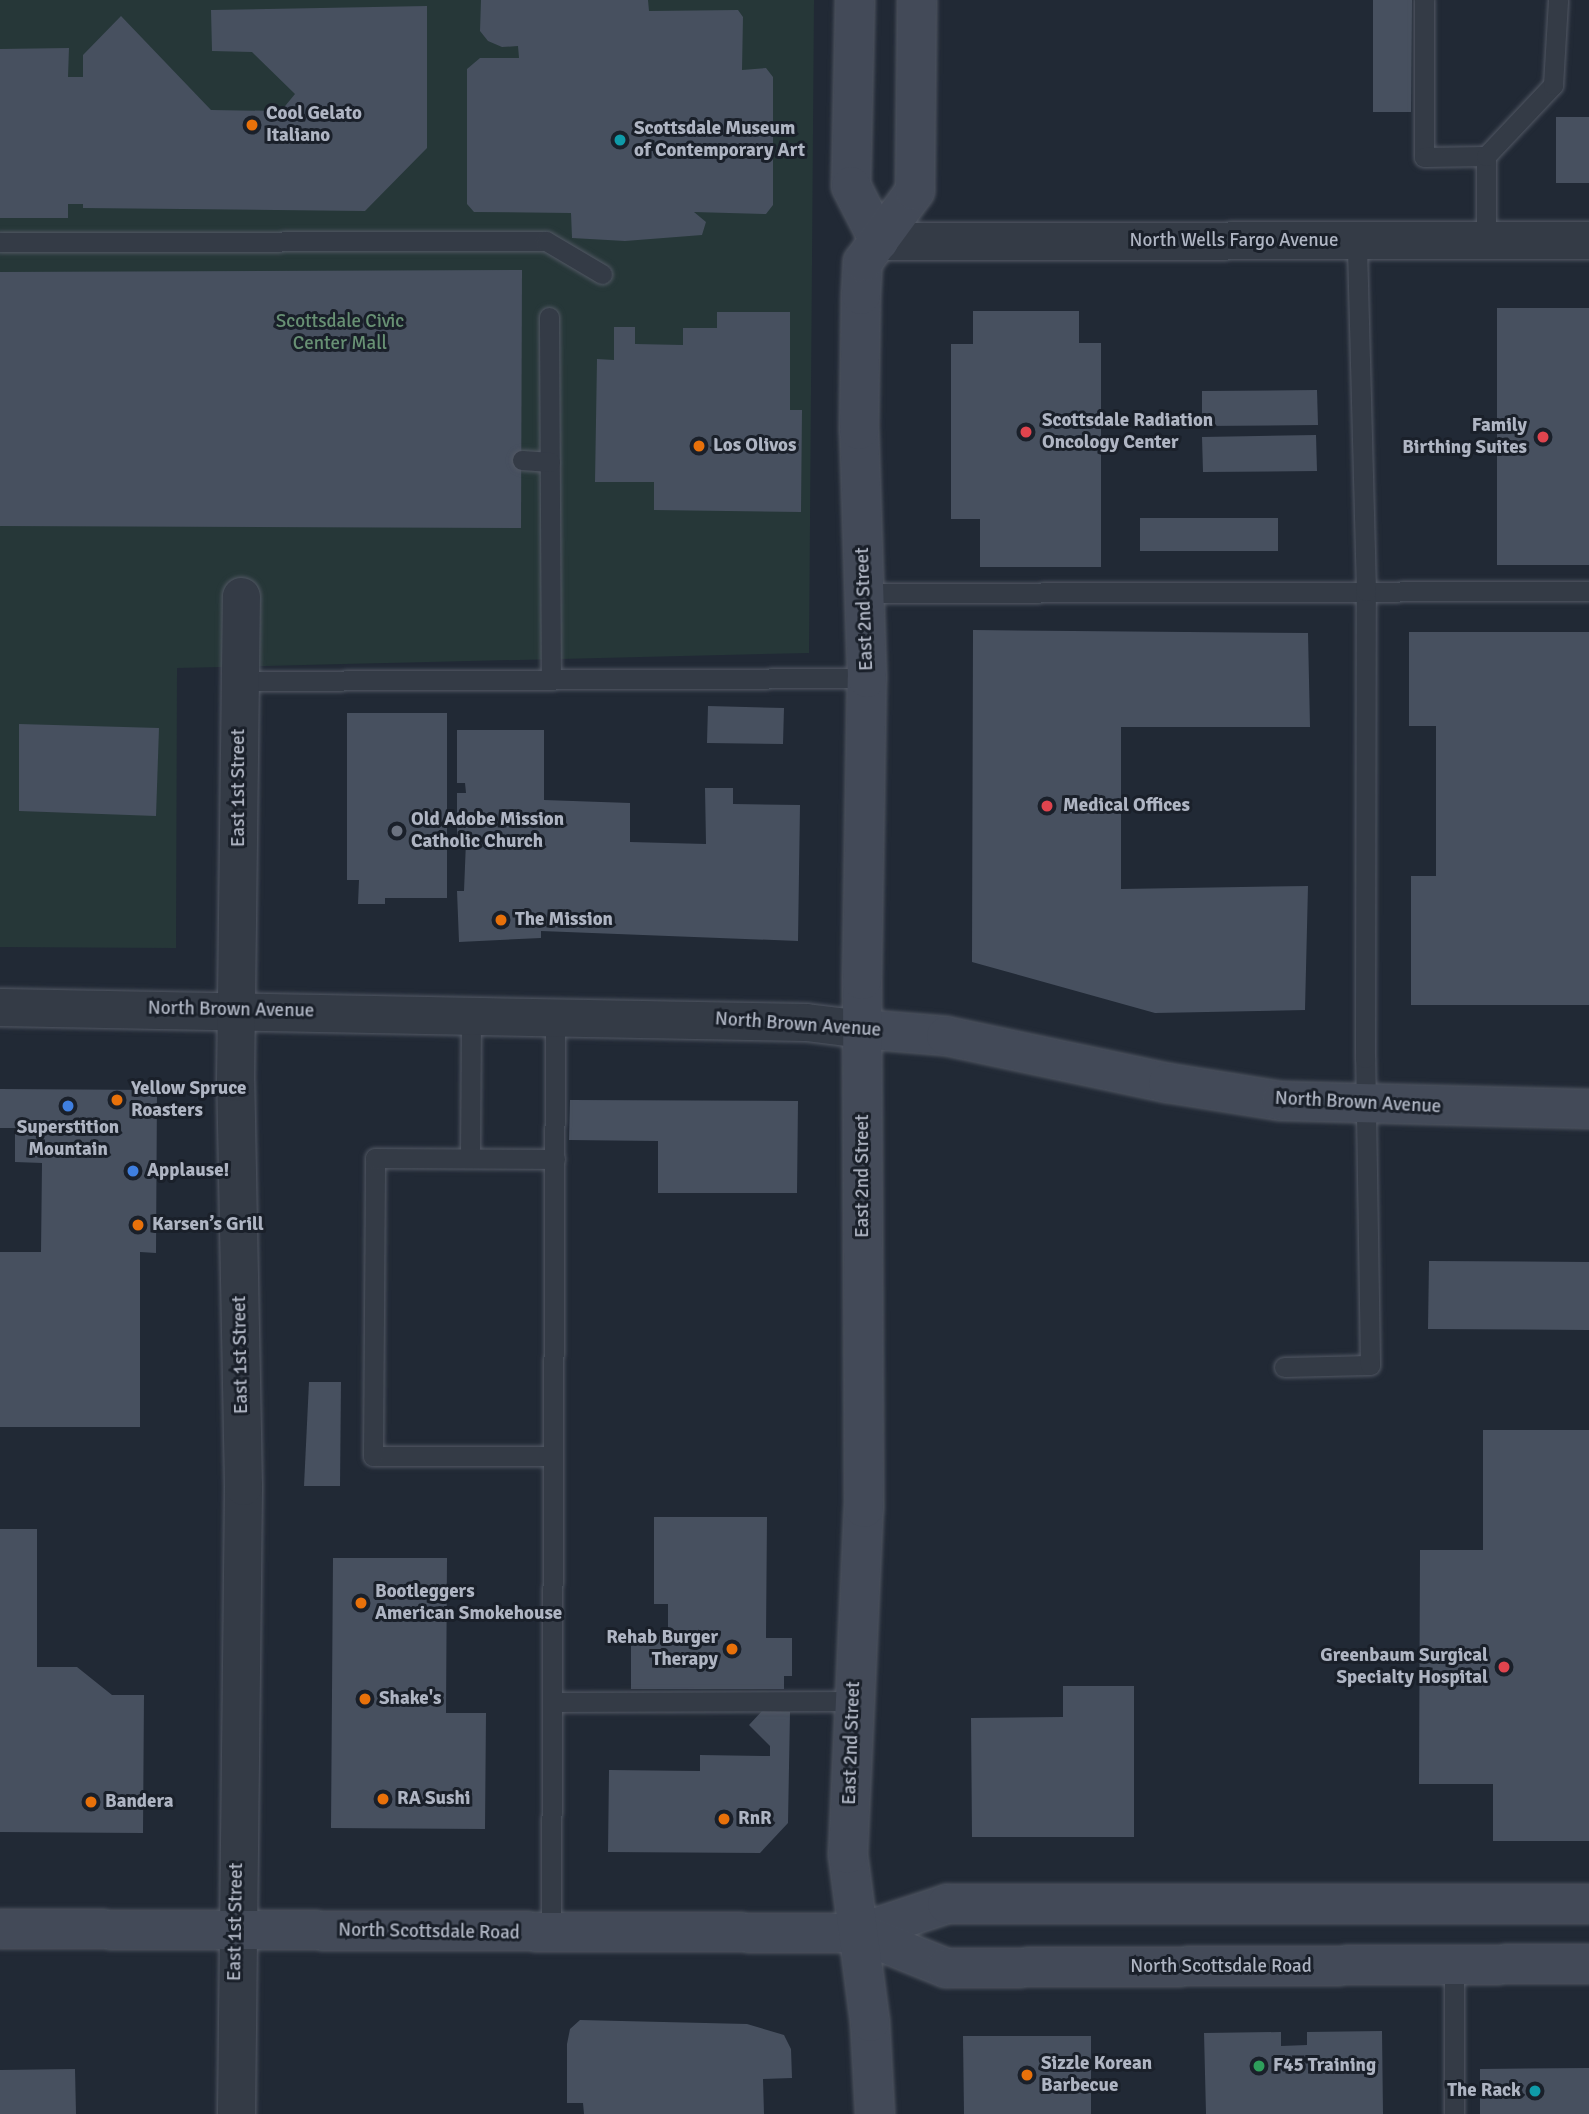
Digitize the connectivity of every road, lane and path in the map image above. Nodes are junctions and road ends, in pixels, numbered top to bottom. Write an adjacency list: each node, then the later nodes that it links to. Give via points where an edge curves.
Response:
1 (855, 0): 9 (street, via 851,186)
2 (917, 0): 9 (street, East 2nd Street, via 915,191)
3 (1424, 0): 5 (lane, via 1424,156)
4 (1558, 0): 5 (lane, via 1553,85)
5 (1486, 156): 6 (lane)
6 (1486, 239): 7 (street, North Wells Fargo Avenue); 8 (street, North Wells Fargo Avenue)
7 (1357, 240): 9 (street, North Wells Fargo Avenue); 15 (lane)
8 (1589, 240)
9 (878, 241): 17 (street, East 2nd Street, via 863,262 861,295)
10 (0, 242): 11 (lane, via 546,240)
11 (602, 274)
12 (549, 317): 14 (lane)
13 (522, 460): 14 (lane)
14 (550, 462): 20 (lane)
15 (1366, 591): 16 (lane); 17 (lane); 27 (lane)
16 (1589, 591)
17 (864, 593): 19 (street, East 2nd Street)
18 (241, 596): 21 (street, East 1st Street)
19 (867, 678): 20 (lane); 26 (street, East 2nd Street)
20 (551, 679): 21 (lane)
21 (240, 681): 23 (street, East 1st Street)
22 (0, 1007): 23 (street, North Brown Avenue)
23 (236, 1010): 24 (street, North Brown Avenue); 37 (street, East 1st Street, via 243,1499)
24 (471, 1013): 25 (street, North Brown Avenue); 29 (lane)
25 (555, 1016): 26 (street, North Brown Avenue, via 806,1022); 30 (lane)
26 (862, 1029): 27 (street, North Brown Avenue, via 946,1036 1168,1083 1281,1101); 33 (street, East 2nd Street, via 864,1508)
27 (1366, 1105): 28 (street, North Brown Avenue); 31 (lane, via 1370,1365)
28 (1589, 1109)
29 (470, 1158): 30 (lane); 32 (lane, via 374,1158 373,1456)
30 (555, 1159): 32 (lane)
31 (1284, 1367)
32 (553, 1456): 34 (lane)
33 (853, 1700): 34 (lane); 39 (street, East 2nd Street, via 848,1854)
34 (553, 1702): 38 (lane)
35 (1589, 1904): 39 (street, North Scottsdale Road, via 947,1904)
36 (0, 1929): 37 (street, North Scottsdale Road)
37 (235, 1930): 38 (street, North Scottsdale Road); 42 (street, East 1st Street)
38 (551, 1933): 39 (street, North Scottsdale Road)
39 (859, 1933): 41 (street, North Scottsdale Road, via 946,1968); 43 (street, East 2nd Street, via 870,2022)
40 (1589, 1964): 41 (street, North Scottsdale Road)
41 (1454, 1966): 44 (lane)
42 (236, 2114)
43 (874, 2114)
44 (1454, 2114)

